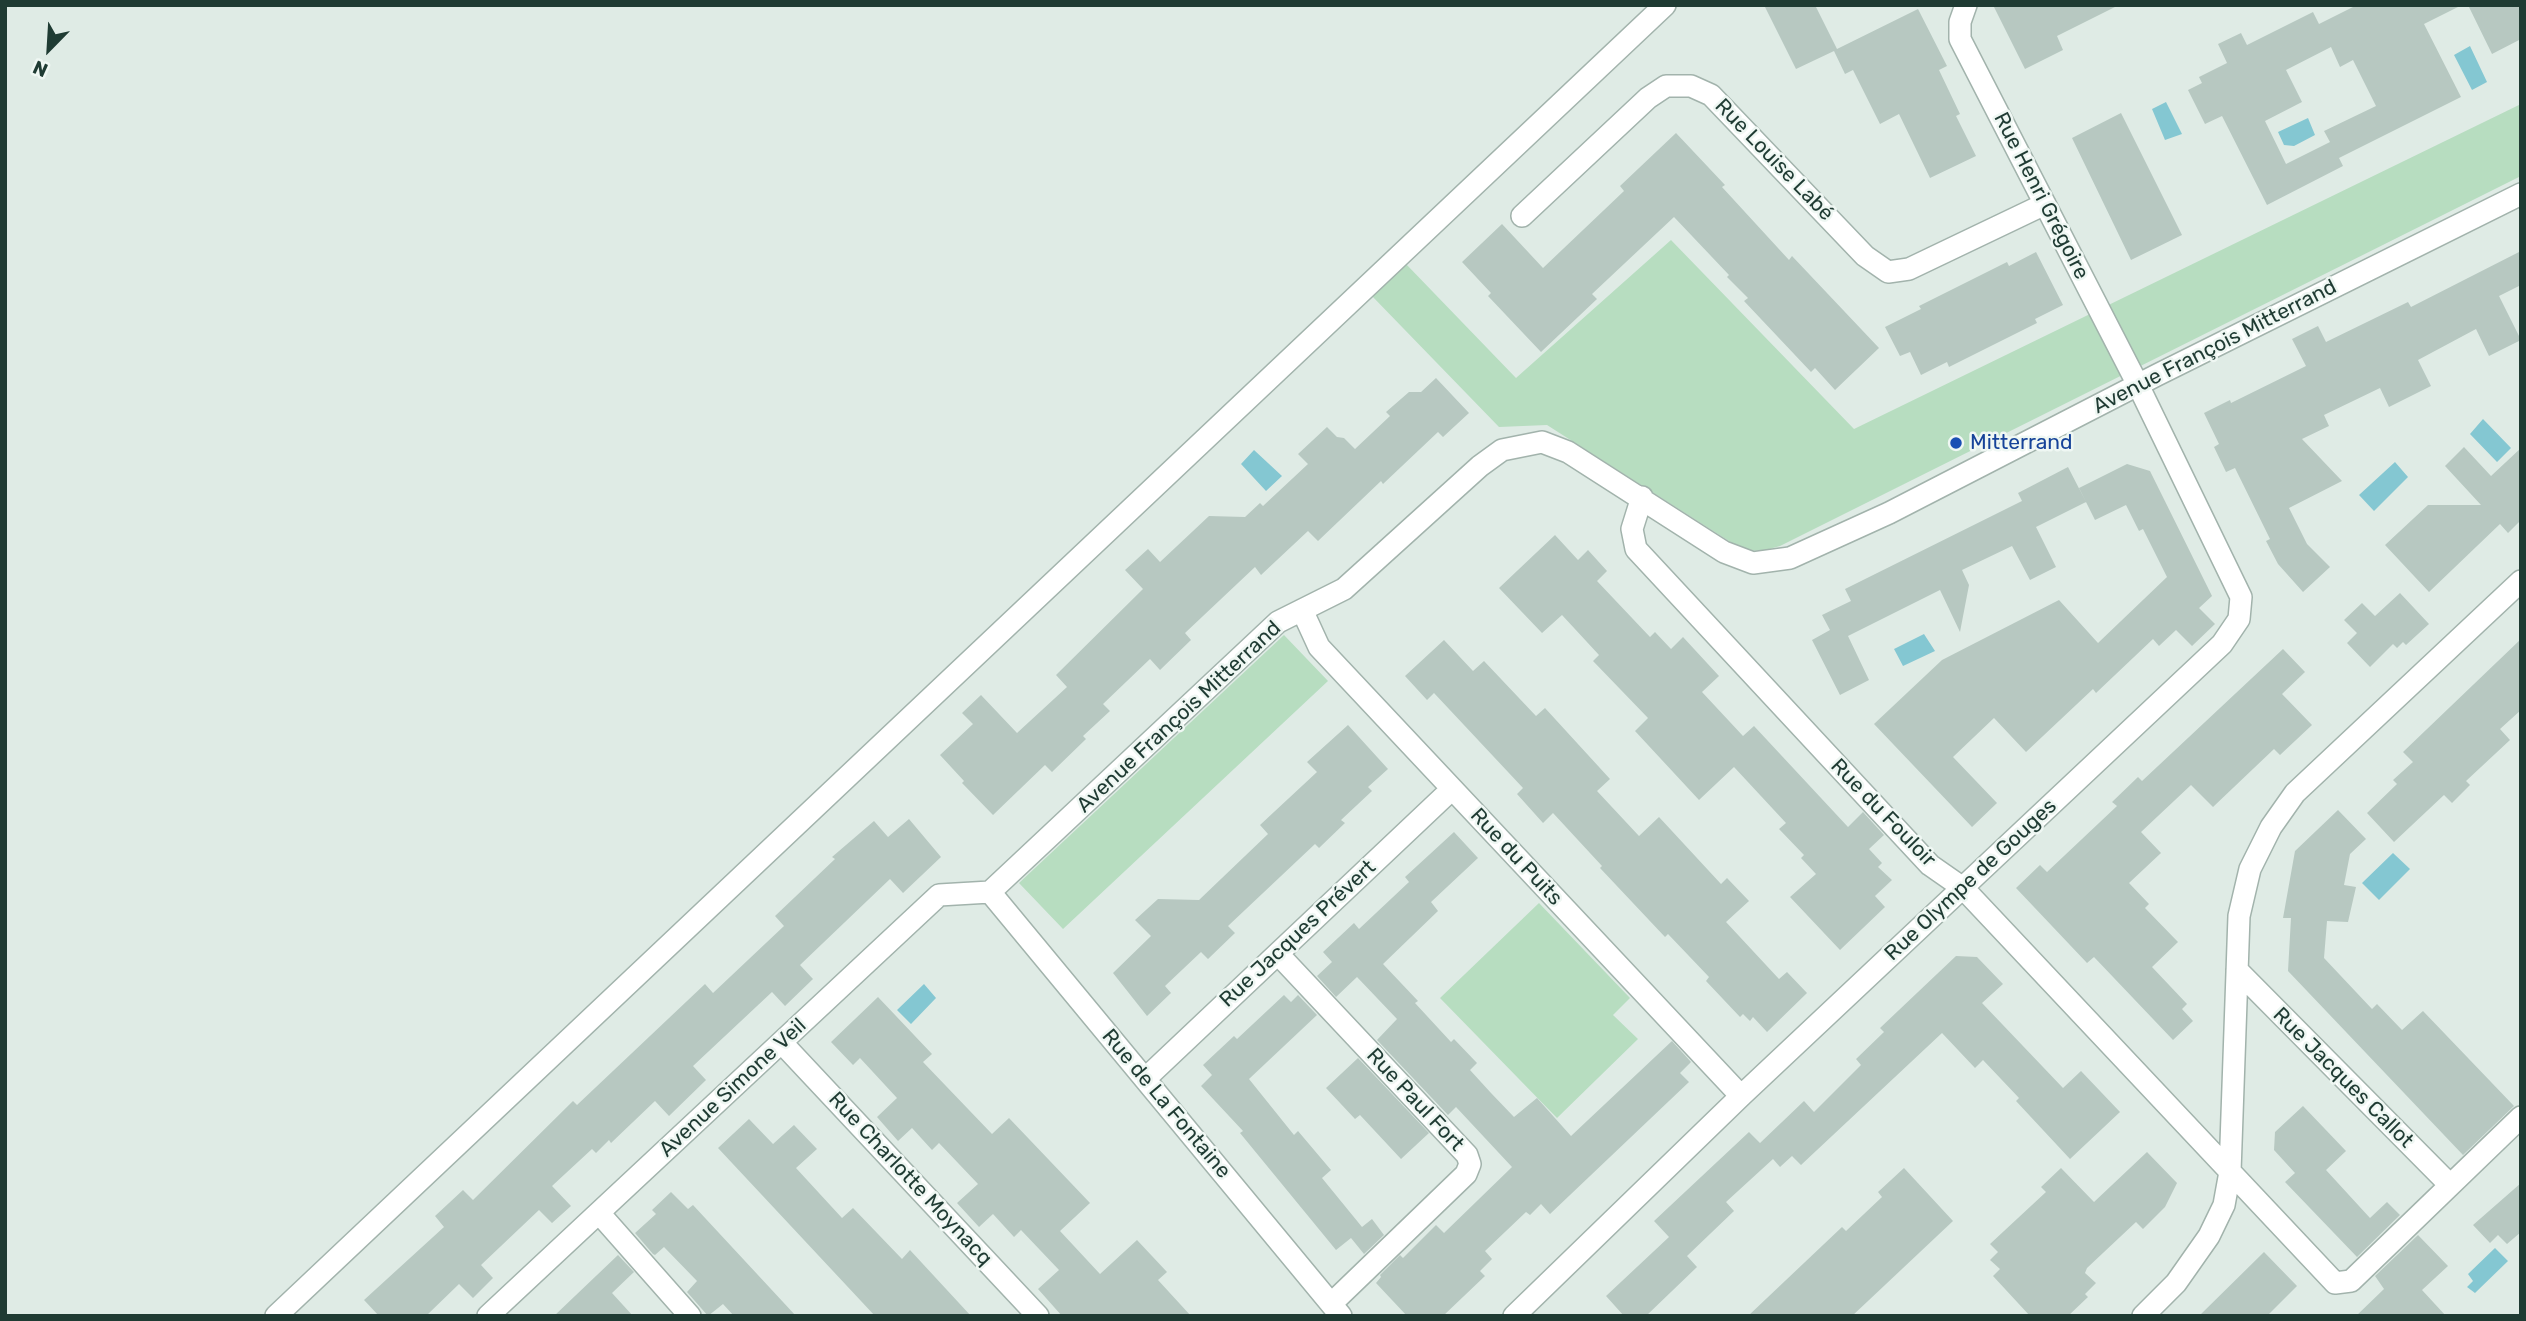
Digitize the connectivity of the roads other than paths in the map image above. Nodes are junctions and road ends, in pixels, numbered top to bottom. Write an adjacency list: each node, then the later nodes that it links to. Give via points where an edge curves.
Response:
1 (1665, 5): 23 (street)
2 (1966, 5): 4 (street, Rue Henri Grégoire, via 1960,39)
3 (2521, 194): 6 (street, Avenue François Mitterrand)
4 (2045, 204): 5 (street, Rue Louise Labé, via 1909,269 1888,272 1865,256 1711,94 1691,86 1666,86); 6 (street, Rue Henri Grégoire)
5 (1522, 216)
6 (2138, 385): 7 (street, Avenue François Mitterrand, via 1889,513 1790,558 1753,563 1734,556 1690,532); 11 (street, Rue Olympe de Gouges, via 2241,597 2239,619 2221,644)
7 (1642, 497): 9 (street, Avenue François Mitterrand, via 1568,452 1542,442 1502,450 1344,589); 11 (street, Rue du Fouloir, via 1632,529 1636,549 1930,865)
8 (2521, 582): 14 (street, via 2295,793 2250,869 2239,916)
9 (1302, 610): 10 (street, Rue du Puits, via 1319,647); 12 (street, Avenue François Mitterrand, via 1278,622)
10 (1452, 789): 13 (street, Rue Jacques Prévert); 17 (street, Rue du Puits)
11 (1963, 888): 17 (street, Rue Olympe de Gouges); 19 (street, Rue du Fouloir)
12 (990, 892): 15 (street, Avenue Simone Veil, via 939,894); 16 (street, Rue de La Fontaine)
13 (1278, 954): 16 (street, Rue Jacques Prévert); 22 (street, Rue Paul Fort, via 1467,1155 1470,1164 1466,1174)
14 (2237, 970): 19 (street); 20 (street, Rue Jacques Callot)
15 (782, 1043): 21 (street, Avenue Simone Veil); 26 (street, Rue Charlotte Moynacq)
16 (1145, 1079): 22 (street, Rue de La Fontaine)
17 (1741, 1096): 27 (street, Rue Olympe de Gouges)
18 (2521, 1117): 20 (street)
19 (2230, 1172): 20 (street, via 2335,1283 2351,1281); 28 (street, via 2224,1205 2209,1236 2176,1283)
20 (2450, 1185)
21 (599, 1213): 24 (street, Avenue Simone Veil); 25 (street)
22 (1336, 1310)
23 (276, 1316)
24 (488, 1316)
25 (690, 1316)
26 (1038, 1316)
27 (1514, 1316)
28 (2143, 1316)

